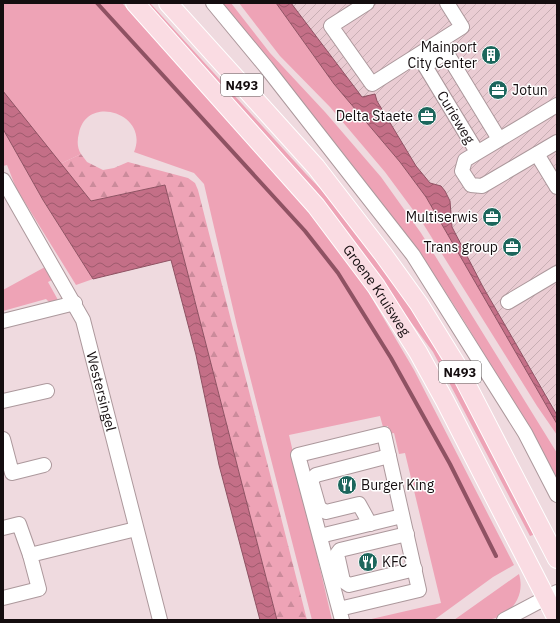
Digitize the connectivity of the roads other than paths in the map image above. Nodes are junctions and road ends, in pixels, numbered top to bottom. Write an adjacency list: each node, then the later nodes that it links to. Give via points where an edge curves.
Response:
1 (135, 3): 32 (main road, Groene Kruisweg / N493, via 316,206 376,286 418,352)
2 (168, 3): 30 (main road, Groene Kruisweg / N493, via 316,166 415,298 456,364)
3 (213, 3): 22 (street, via 413,255 525,433)
4 (367, 3): 5 (street, via 331,26 372,84 462,28)
5 (448, 3)
6 (557, 105): 7 (street, Curieweg)
7 (499, 139): 9 (street, Curieweg); 9 (street, Curieweg, via 446,52 425,66)
8 (557, 142): 10 (street, Curieweg)
9 (477, 152): 10 (street, Curieweg, via 465,160 462,171 471,185 482,186)
10 (537, 154): 12 (street)
11 (3, 180): 14 (street, Westersingel)
12 (557, 187)
13 (557, 273): 15 (street)
14 (75, 302): 16 (street); 26 (street, Westersingel, via 83,320)
15 (508, 302)
16 (3, 321)
17 (46, 391): 18 (street)
18 (3, 401)
19 (3, 439): 21 (street, via 12,473)
20 (389, 456): 23 (street); 24 (street, via 316,475 311,480 319,508 326,512 359,504); 28 (street, via 384,434 298,455)
21 (44, 465)
22 (557, 494)
23 (402, 516): 24 (street); 27 (street)
24 (370, 524): 28 (street)
25 (3, 528): 29 (street, via 19,524)
26 (136, 529): 29 (street); 36 (street, Westersingel)
27 (407, 534): 31 (street); 31 (street, via 340,550 337,554 343,581 349,585)
28 (320, 536): 34 (street)
29 (30, 555): 33 (street, via 39,589)
30 (557, 559)
31 (415, 569): 34 (street, via 420,590)
32 (551, 595): 35 (main road, Groene Kruisweg / N493); 37 (street)
33 (3, 598)
34 (340, 614)
35 (556, 619)
36 (160, 620)
37 (504, 620)

